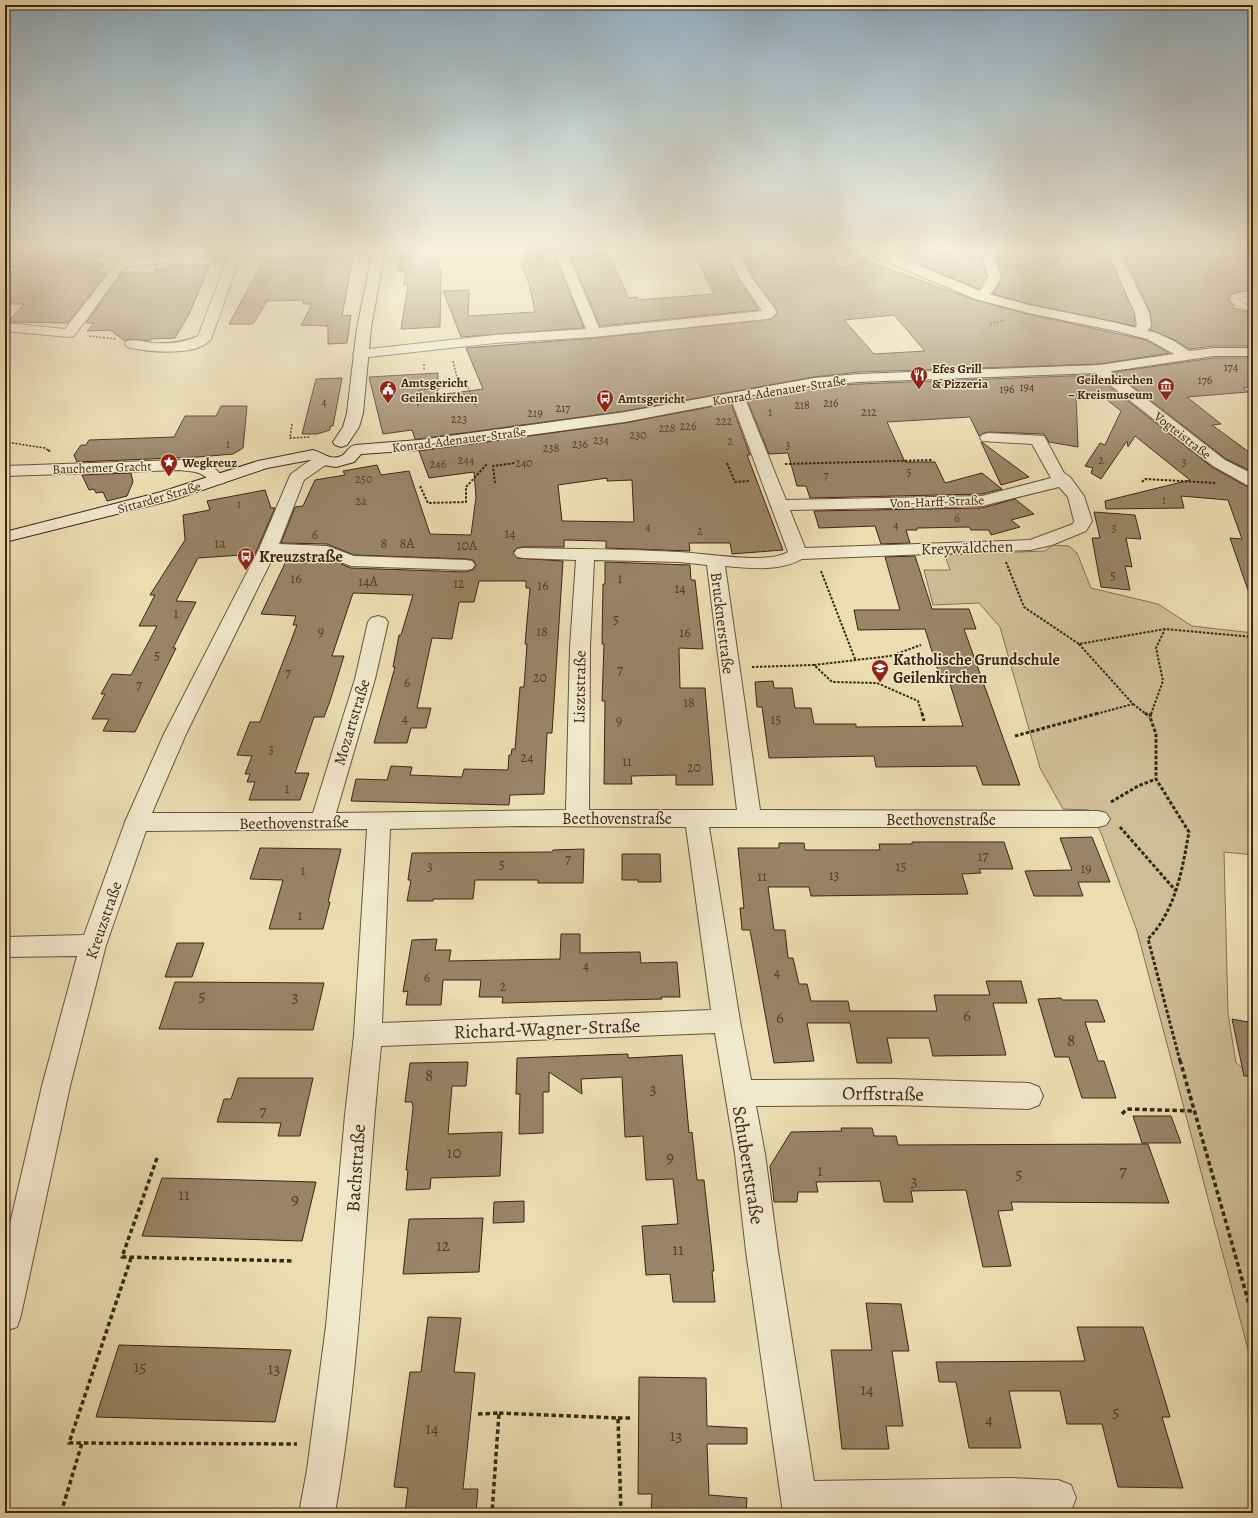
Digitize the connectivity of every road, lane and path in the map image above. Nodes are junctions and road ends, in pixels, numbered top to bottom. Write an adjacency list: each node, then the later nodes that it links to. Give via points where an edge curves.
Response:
1 (78, 321): 10 (street)
2 (211, 321): 12 (street, via 204,339 183,348)
3 (365, 321): 14 (street)
4 (589, 321): 11 (street)
5 (710, 321): 11 (street)
6 (1085, 321): 9 (street)
7 (1143, 321): 9 (street, via 1144,326)
8 (5, 327): 10 (street)
9 (1139, 332): 15 (street, via 1169,344)
10 (69, 333): 12 (path, via 131,341)
11 (594, 333): 14 (street, via 495,339)
12 (132, 344)
13 (1253, 352): 15 (street, Konrad-Adenauer-Straße, via 1214,352)
14 (360, 354): 25 (street, via 356,413 351,427)
15 (1188, 357): 17 (street, Konrad-Adenauer-Straße)
16 (453, 361): 18 (path)
17 (1099, 369): 19 (street, Konrad-Adenauer-Straße, via 858,378 814,382); 34 (street, Vogteistraße, via 1219,463)
18 (459, 386): 20 (path, via 419,390); 21 (path, via 467,385)
19 (737, 396): 25 (street, Konrad-Adenauer-Straße, via 625,417 487,437 410,446); 32 (street)
20 (418, 406)
21 (476, 407)
22 (292, 424): 25 (path, via 290,438 310,436)
23 (988, 438): 35 (street, via 1038,439 1051,465)
24 (5, 442): 30 (path, via 45,448 53,453)
25 (330, 449): 33 (street, Sittarder Straße, via 264,464); 43 (street, Kreuzstraße, via 297,478)
26 (933, 460): 32 (path)
27 (515, 463): 37 (path, via 493,466)
28 (727, 463): 32 (path, via 735,482)
29 (487, 464): 39 (path, via 466,487 466,502 428,503)
30 (54, 469): 31 (street, Bauchemer Gracht); 33 (street, Bauchemer Gracht, via 179,465 206,469)
31 (5, 471)
32 (767, 473): 40 (street)
33 (218, 479): 41 (street, Sittarder Straße, via 167,496)
34 (1253, 481)
35 (1064, 482): 40 (street, Von-Harff-Straße, via 1042,485 982,501); 42 (street, Kreywäldchen, via 1076,496 1083,521 1080,527 1030,545)
36 (1142, 482): 38 (path, via 1145,479)
37 (495, 483)
38 (1212, 483)
39 (420, 486)
40 (779, 505): 45 (street)
41 (5, 537)
42 (999, 546): 45 (street, Kreywäldchen); 52 (path, via 1024,607)
43 (268, 549): 48 (street, via 327,551 351,561); 67 (street, Kreuzstraße, via 174,734)
44 (522, 553): 46 (street)
45 (807, 554): 47 (street, Brucknerstraße, via 781,561); 54 (path)
46 (585, 556): 47 (street); 62 (street, Lisztstraße, via 580,647)
47 (716, 560): 56 (street, Brucknerstraße)
48 (466, 565)
49 (378, 622): 68 (street, Mozartstraße, via 365,679)
50 (1165, 629): 51 (path); 52 (path); 58 (path, via 1156,648 1163,681)
51 (1253, 638)
52 (1079, 644): 57 (path)
53 (921, 645): 54 (path, via 890,656)
54 (855, 659): 55 (path)
55 (814, 665): 56 (path); 59 (path, via 832,682 877,683 918,701)
56 (729, 668): 64 (street, Brucknerstraße)
57 (1133, 704): 58 (path); 60 (path)
58 (1150, 717): 61 (path, via 1156,734)
59 (924, 721)
60 (1015, 736)
61 (1156, 779): 65 (path, via 1111,801); 69 (path, via 1189,832)
62 (577, 818): 63 (street, Beethovenstraße); 66 (street, Beethovenstraße)
63 (696, 818): 64 (street, Beethovenstraße); 72 (street, Schubertstraße)
64 (749, 818): 65 (street, Beethovenstraße)
65 (1098, 819): 69 (path, via 1116,823)
66 (379, 821): 68 (street, Beethovenstraße); 73 (street, Bachstraße)
67 (137, 822): 68 (street, Beethovenstraße); 70 (street, Kreuzstraße)
68 (322, 822)
69 (1177, 891): 76 (path, via 1157,931 1148,939)
70 (93, 945): 71 (street); 81 (street, Kreuzstraße, via 56,1086)
71 (5, 947)
72 (726, 1021): 73 (street, Richard-Wagner-Straße); 74 (street, Schubertstraße)
73 (368, 1035): 87 (street, Bachstraße, via 342,1326)
74 (738, 1093): 75 (street, Orffstraße, via 894,1092); 90 (street, Schubertstraße, via 750,1154)
75 (1028, 1096)
76 (1194, 1111): 77 (path, via 1127,1109); 82 (path)
77 (1122, 1114)
78 (157, 1158): 79 (path, via 122,1257)
79 (131, 1258): 80 (path); 88 (path, via 69,1443)
80 (293, 1261)
81 (5, 1315)
82 (1253, 1318)
83 (499, 1413): 84 (path); 85 (path); 93 (path)
84 (478, 1414)
85 (618, 1418): 86 (path); 94 (path)
86 (631, 1418)
87 (328, 1442): 88 (path); 92 (street, Bachstraße)
88 (82, 1443): 91 (path)
89 (1058, 1498): 90 (street, via 1009,1496)
90 (800, 1506)
91 (62, 1513)
92 (317, 1513)
93 (492, 1513)
94 (621, 1513)

